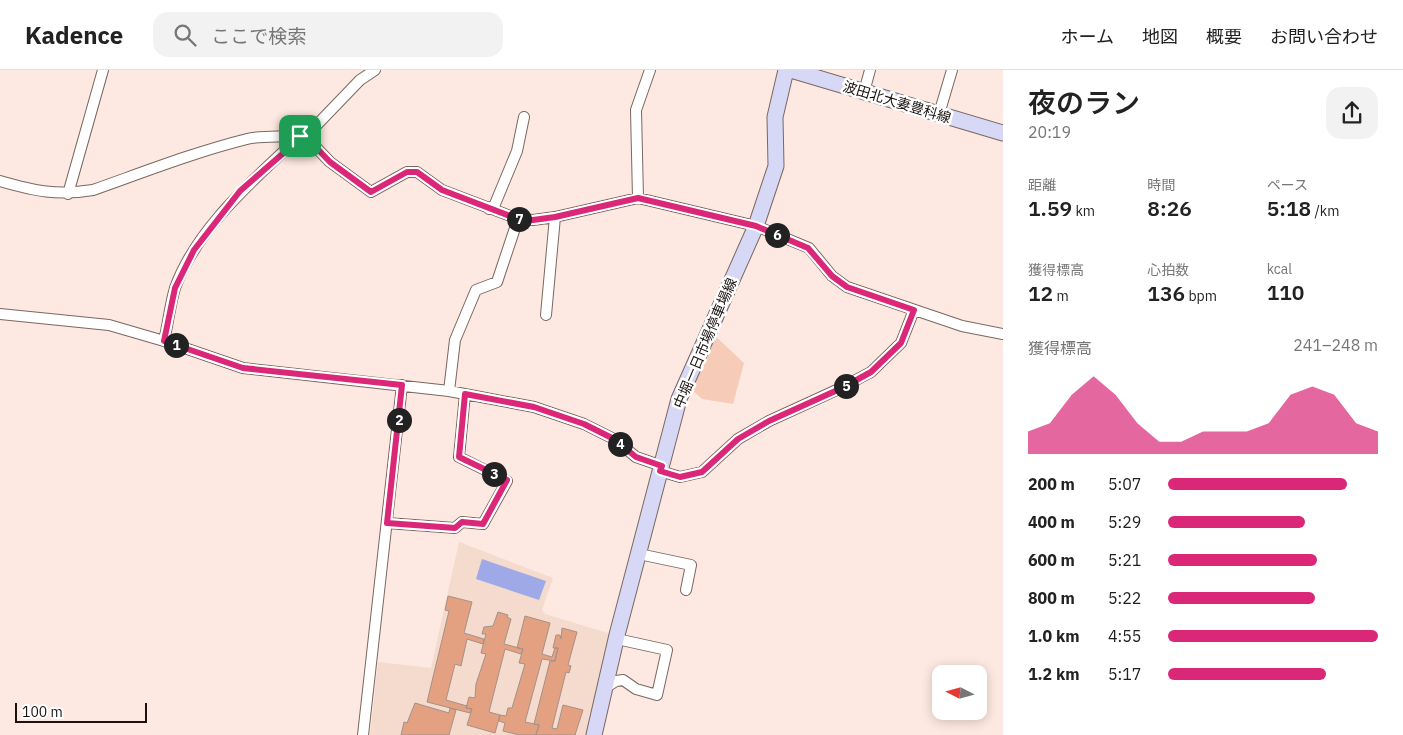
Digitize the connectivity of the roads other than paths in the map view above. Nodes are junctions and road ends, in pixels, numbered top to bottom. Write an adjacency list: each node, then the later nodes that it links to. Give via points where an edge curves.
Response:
1 (103, 70): 14 (street)
2 (376, 70): 12 (street, via 360,80 309,133)
3 (650, 70): 15 (street, via 636,110)
4 (786, 70): 19 (main road, 中堀一日市場停車場線, via 775,117 776,166)
5 (791, 70): 8 (main road, 波田北大妻豊科線)
6 (870, 70): 8 (street)
7 (952, 70): 9 (street)
8 (864, 92): 9 (main road, 波田北大妻豊科線)
9 (939, 114): 11 (main road, 波田北大妻豊科線)
10 (524, 117): 16 (street, via 517,151 495,204)
11 (1002, 131)
12 (302, 135): 14 (street, via 249,138 93,190); 16 (street, via 330,162 371,192 407,172 417,172 442,190); 24 (street, via 240,191 194,250 175,288)
13 (0, 181): 14 (street, via 30,190)
14 (68, 194)
15 (638, 198): 17 (street); 19 (street)
16 (489, 209): 18 (street)
17 (555, 217): 18 (street); 22 (street)
18 (518, 219): 26 (street, via 497,282 476,290 455,340)
19 (756, 226): 20 (street, via 808,248 832,276 847,287); 28 (main road, 中堀一日市場停車場線, via 680,399)
20 (914, 310): 23 (street, via 962,326); 28 (street, via 901,343 871,372 761,425 738,439 702,472 680,477)
21 (0, 314): 24 (street, via 109,325)
22 (546, 314)
23 (1003, 334)
24 (164, 341): 25 (street, via 243,368)
25 (402, 385): 26 (street); 29 (street)
26 (449, 391): 27 (street)
27 (465, 394): 28 (street, via 534,407 584,424 614,439 636,457); 29 (street, via 459,457 507,480 483,524 462,522 455,528)
28 (661, 468): 30 (main road, 中堀一日市場停車場線)
29 (387, 523): 34 (street)
30 (638, 554): 31 (street, via 691,565); 32 (main road, 中堀一日市場停車場線)
31 (686, 590)
32 (617, 639): 33 (main road, 中堀一日市場停車場線); 33 (street, via 667,650 657,695 636,690 623,680 616,680)
33 (605, 688): 35 (main road, 中堀一日市場停車場線)
34 (363, 735)
35 (594, 735)

